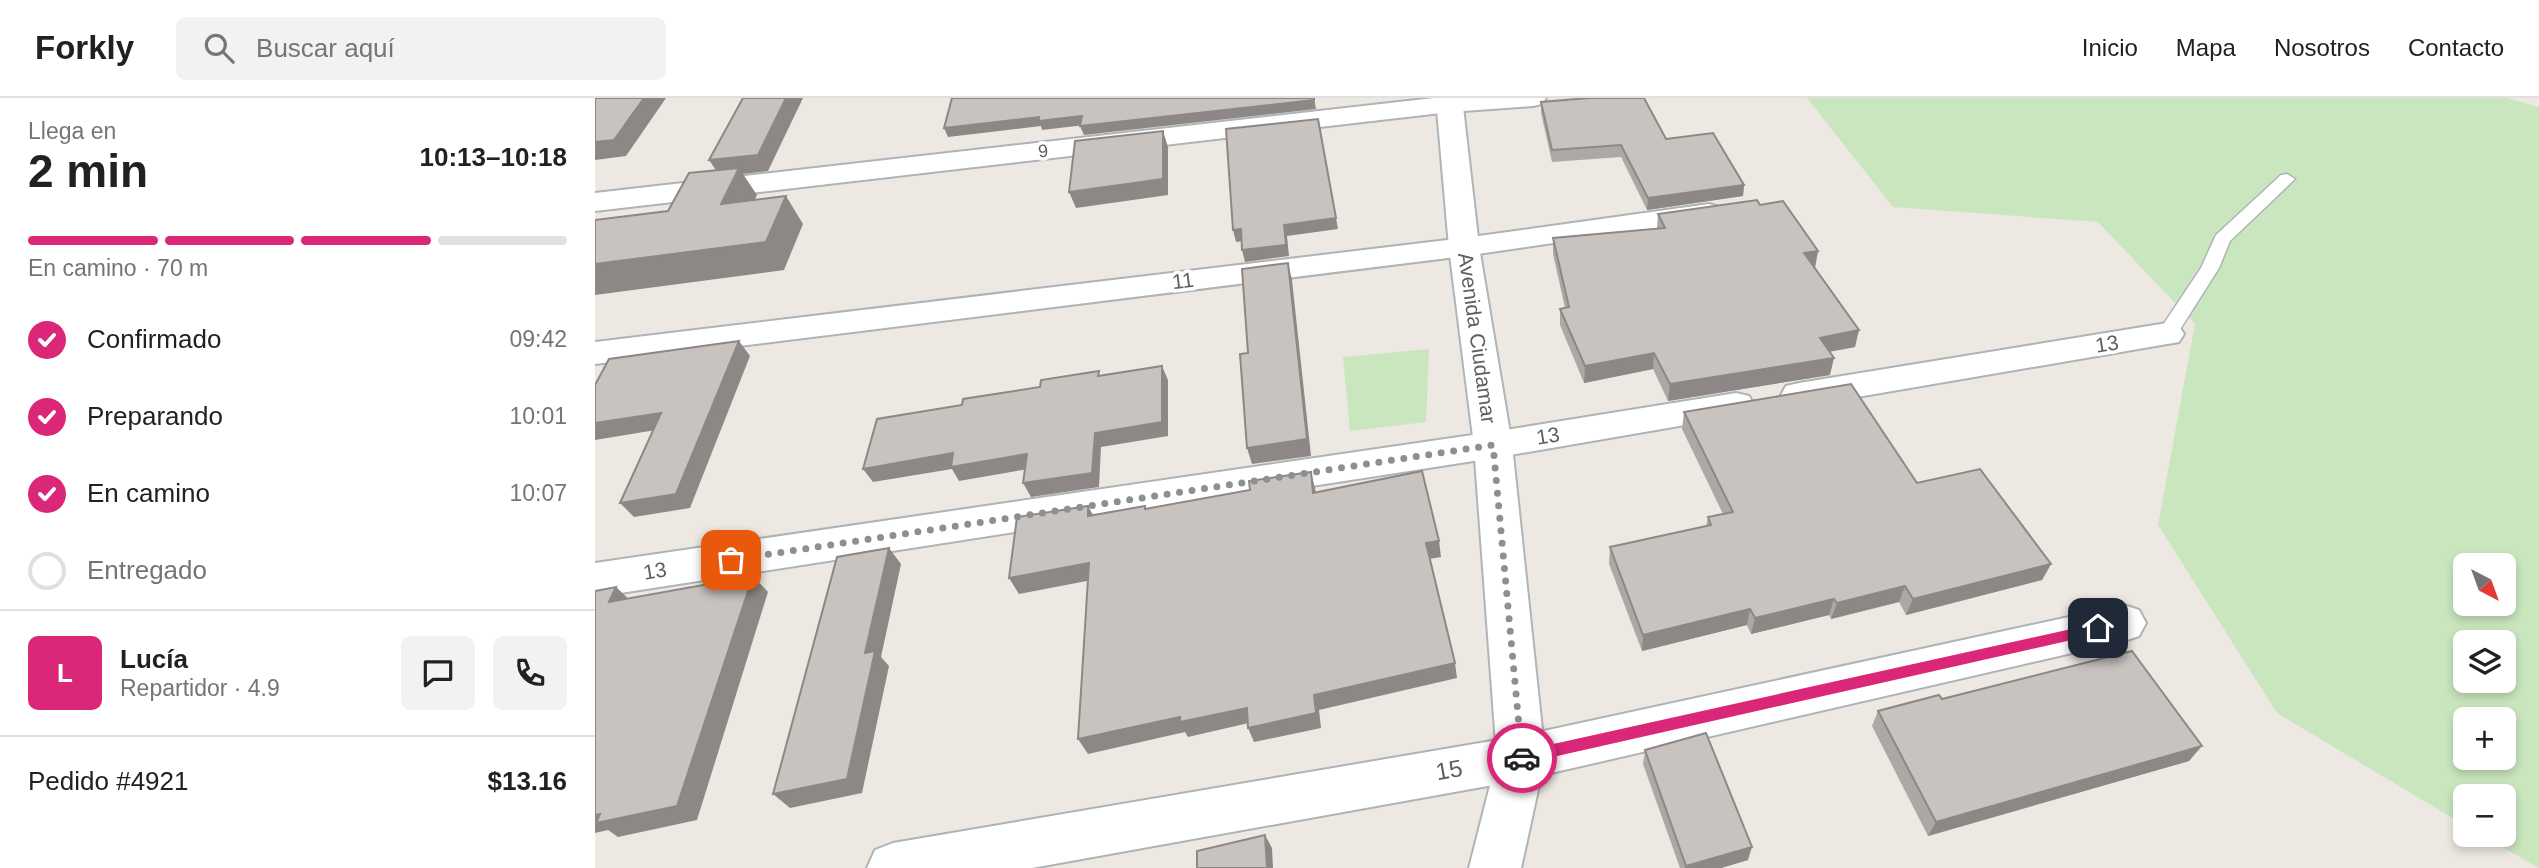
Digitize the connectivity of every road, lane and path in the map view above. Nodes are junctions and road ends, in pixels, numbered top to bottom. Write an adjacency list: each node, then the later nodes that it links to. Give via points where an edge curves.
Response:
1 (1533, 98): 2 (street, 9)
2 (1450, 101): 4 (street, 9); 6 (street, Avenida Ciudamar)
3 (2287, 179): 7 (lane, via 2222,239 2210,268)
4 (595, 202)
5 (1730, 210): 6 (street, 11)
6 (1464, 247): 8 (street, 11); 9 (street, Avenida Ciudamar)
7 (2167, 334): 9 (street, 13)
8 (595, 353)
9 (1493, 445): 10 (street, 13); 12 (street, Avenida Ciudamar)
10 (595, 580)
11 (2125, 623): 12 (street, 15)
12 (1521, 758): 13 (street, 15); 14 (street, Avenida Ciudamar)
13 (893, 868)
14 (1495, 868)

